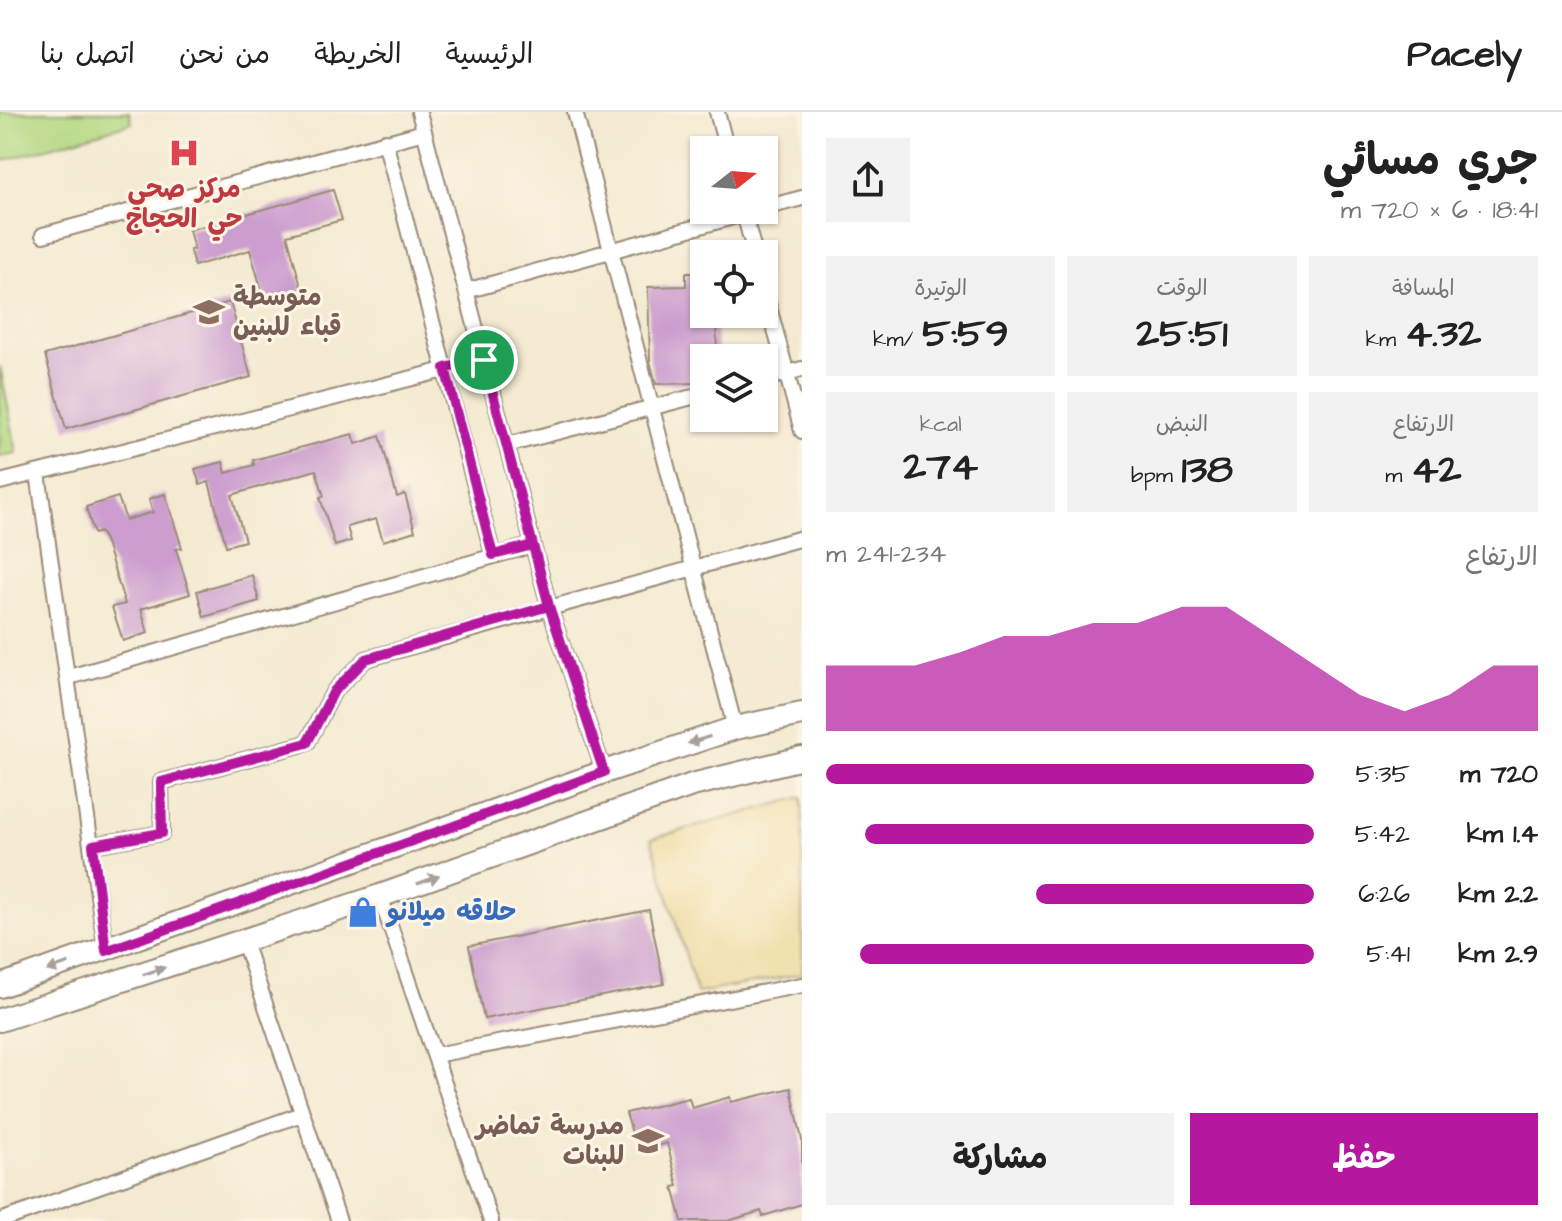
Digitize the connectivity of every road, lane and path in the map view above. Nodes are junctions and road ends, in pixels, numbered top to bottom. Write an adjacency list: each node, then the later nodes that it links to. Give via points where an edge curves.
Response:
1 (419, 112): 4 (street)
2 (575, 112): 11 (street)
3 (717, 112): 5 (street)
4 (424, 132): 6 (street); 12 (street)
5 (723, 136)
6 (385, 141): 10 (street); 15 (street)
7 (802, 198): 8 (street)
8 (778, 204)
9 (700, 224): 11 (street)
10 (43, 235)
11 (612, 248): 12 (street); 18 (street)
12 (466, 291): 14 (street)
13 (778, 326): 16 (street)
14 (484, 360): 15 (street); 20 (street)
15 (445, 368): 21 (street); 25 (street)
16 (795, 372): 19 (street)
17 (690, 397): 18 (street)
18 (651, 407): 20 (street); 26 (street)
19 (802, 431)
20 (507, 445): 24 (street)
21 (38, 473): 22 (street); 28 (street)
22 (0, 482)
23 (802, 538): 26 (street)
24 (533, 545): 25 (street); 27 (street)
25 (493, 555): 28 (street)
26 (693, 567): 27 (street); 30 (street)
27 (549, 606): 32 (street); 33 (street, via 366,659 334,691 307,743 161,782 162,833)
28 (69, 677): 33 (street)
29 (802, 714): 30 (main road)
30 (735, 728): 32 (main road, one-way to 32)
31 (802, 758): 34 (main road, one-way to 31, via 692,785)
32 (604, 772): 36 (main road)
33 (93, 845): 36 (street)
34 (380, 896): 35 (main road); 40 (street)
35 (244, 942): 39 (main road, one-way to 35); 41 (street)
36 (106, 951): 38 (main road, one-way to 38)
37 (802, 985): 40 (street)
38 (0, 986)
39 (0, 1020)
40 (435, 1055): 44 (street)
41 (302, 1114): 42 (street); 43 (street)
42 (0, 1221)
43 (339, 1221)
44 (491, 1221)

